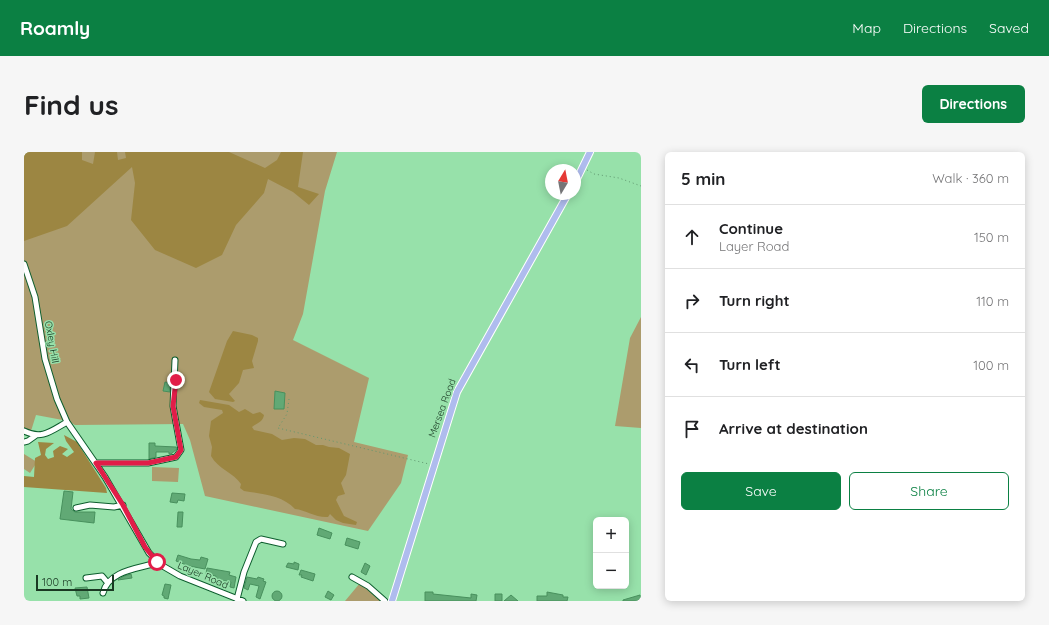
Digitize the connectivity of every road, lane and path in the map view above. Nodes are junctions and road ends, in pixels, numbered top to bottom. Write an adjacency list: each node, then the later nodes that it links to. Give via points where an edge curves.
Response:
1 (590, 152): 2 (main road)
2 (583, 168): 3 (main road); 4 (path, via 594,174 619,178)
3 (581, 172)
4 (641, 186)
5 (565, 200): 14 (main road, Mersea Road, via 464,378)
6 (24, 264): 9 (street, Oxley Hill, via 35,297 45,359)
7 (175, 360): 13 (street, via 173,400 180,454 148,463)
8 (289, 399): 14 (path, via 287,414 278,428)
9 (67, 422): 11 (street); 13 (street, Layer Road)
10 (24, 431): 11 (street)
11 (35, 436): 12 (street)
12 (24, 442)
13 (96, 463): 15 (street, Layer Road)
14 (433, 465): 24 (main road, Mersea Road)
15 (123, 505): 16 (street); 18 (street, Layer Road, via 145,547)
16 (76, 508)
17 (283, 544): 23 (street, via 261,539 256,542 244,572)
18 (157, 562): 21 (street, via 125,572); 23 (street, Layer Road, via 180,576)
19 (352, 577): 25 (street, via 368,586)
20 (86, 578): 21 (street, via 102,576)
21 (108, 582): 22 (street)
22 (103, 593)
23 (240, 600)
24 (391, 600)
25 (385, 601)

